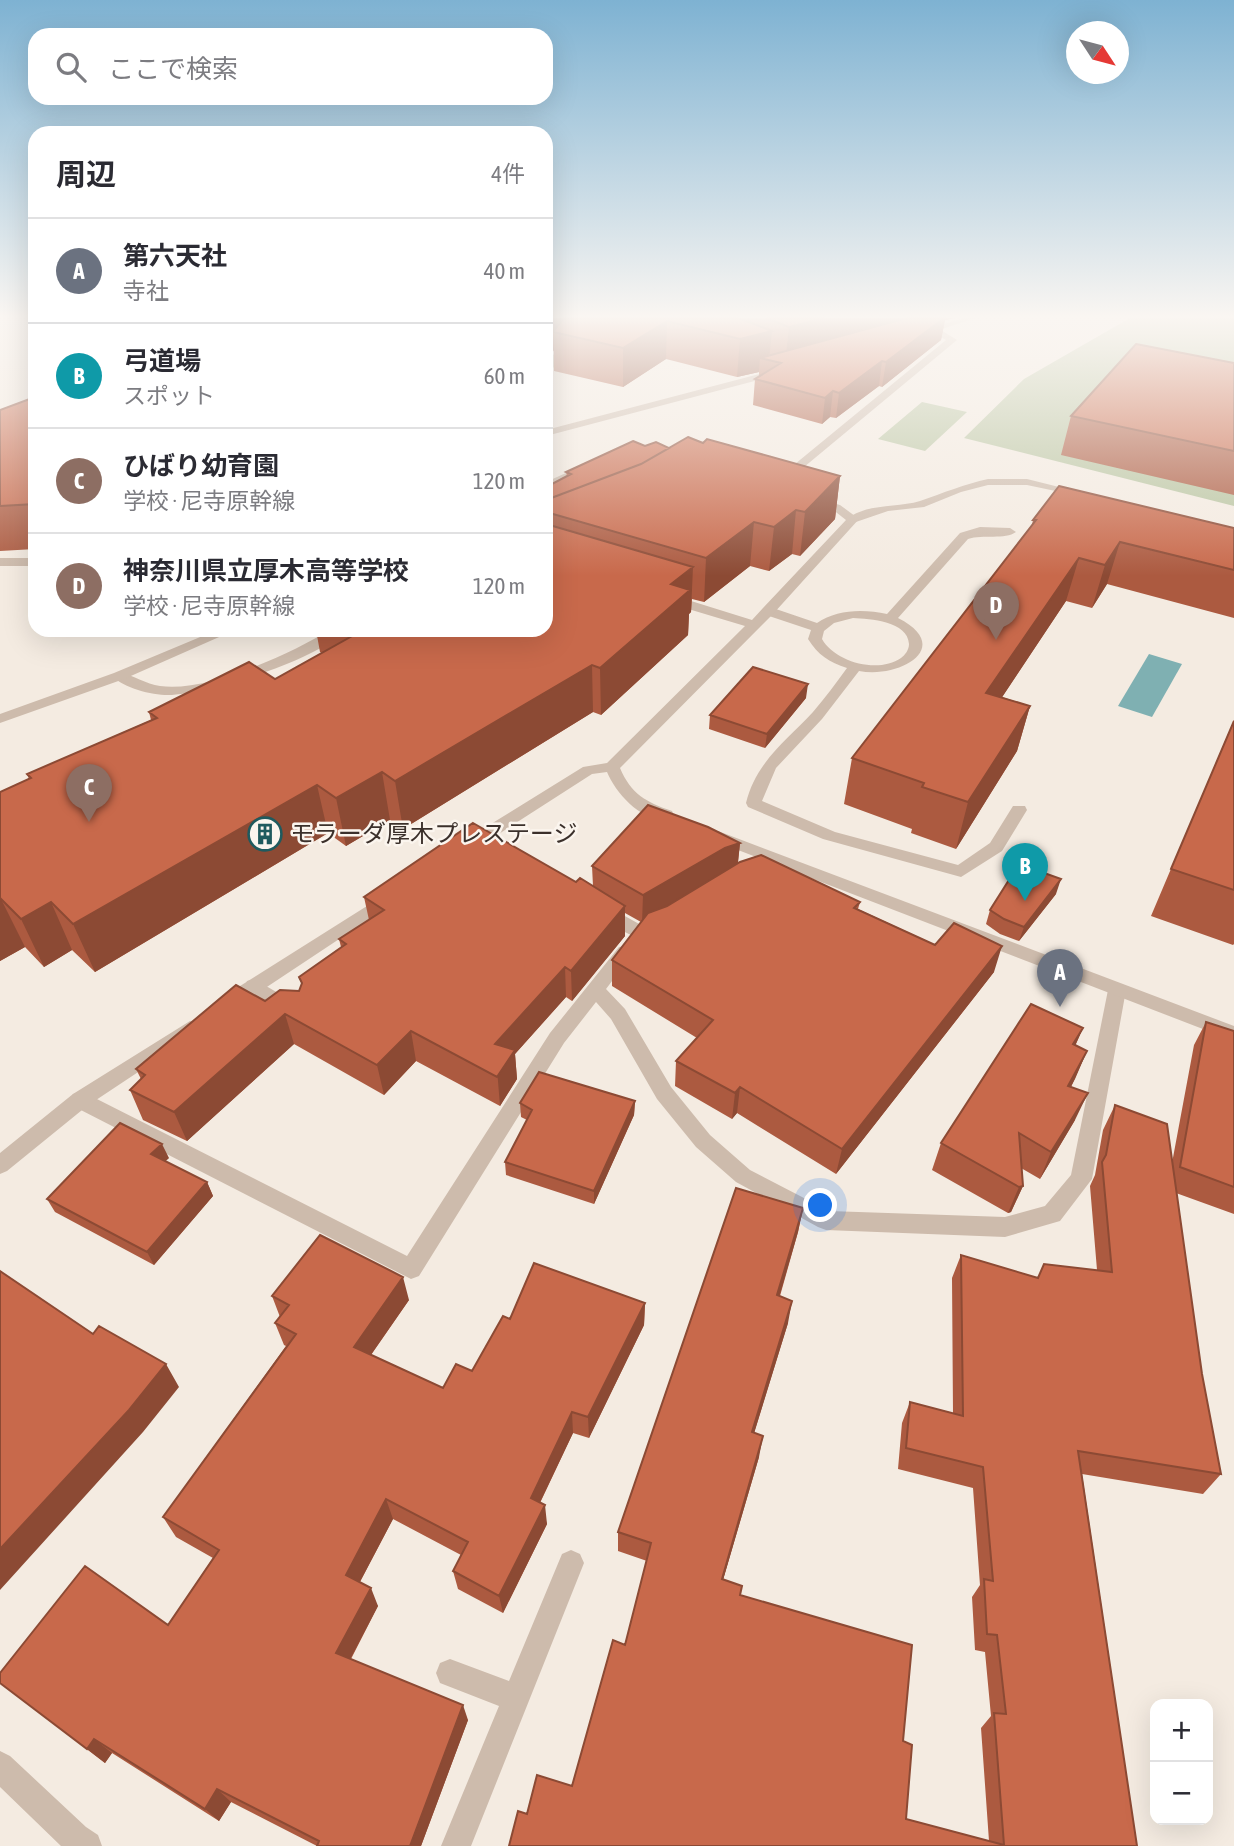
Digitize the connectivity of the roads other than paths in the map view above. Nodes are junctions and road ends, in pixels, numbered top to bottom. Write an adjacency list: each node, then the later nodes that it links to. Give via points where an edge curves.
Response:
1 (655, 404): 3 (street)
2 (881, 404): 7 (street, via 784,492 835,507)
3 (553, 431)
4 (592, 465): 5 (street)
5 (553, 483)
6 (1065, 490): 7 (street, via 1027,482 988,482 920,505 887,508)
7 (853, 519): 12 (street)
8 (1010, 532): 13 (street, via 981,531 964,536)
9 (0, 562): 10 (street)
10 (28, 562)
11 (663, 597): 14 (street)
12 (768, 611): 14 (street); 15 (street)
13 (890, 620): 15 (street, via 853,614 826,621); 18 (street, via 916,639 913,656 889,668)
14 (754, 625): 21 (street)
15 (818, 628): 18 (street, via 814,637 825,656)
16 (211, 637): 19 (street)
17 (325, 637): 19 (street, via 224,682 164,691)
18 (854, 668): 22 (street, via 776,757 757,784 754,803 800,825 882,852 961,871 996,847)
19 (119, 676): 20 (street)
20 (0, 719)
21 (612, 767): 23 (street, via 623,793); 25 (street, via 588,770 488,841)
22 (1019, 810)
23 (683, 822)
24 (708, 832): 26 (street)
25 (459, 852)
26 (785, 862): 27 (street); 34 (street)
27 (762, 870)
28 (402, 889): 32 (street)
29 (595, 906): 31 (street)
30 (671, 918): 31 (street)
31 (640, 933): 33 (street)
32 (254, 986): 35 (street); 37 (street)
33 (596, 990): 34 (street, via 618,1014 664,1093 703,1141 743,1176 826,1220 1005,1227 1052,1214 1081,1179); 37 (street, via 557,1038 411,1269)
34 (1117, 990): 36 (street)
35 (299, 1014)
36 (1234, 1034)
37 (80, 1100): 38 (street)
38 (0, 1165)
39 (571, 1563): 41 (street)
40 (450, 1673): 41 (street)
41 (516, 1698): 44 (street)
42 (0, 1766): 43 (street)
43 (87, 1846)
44 (456, 1846)

